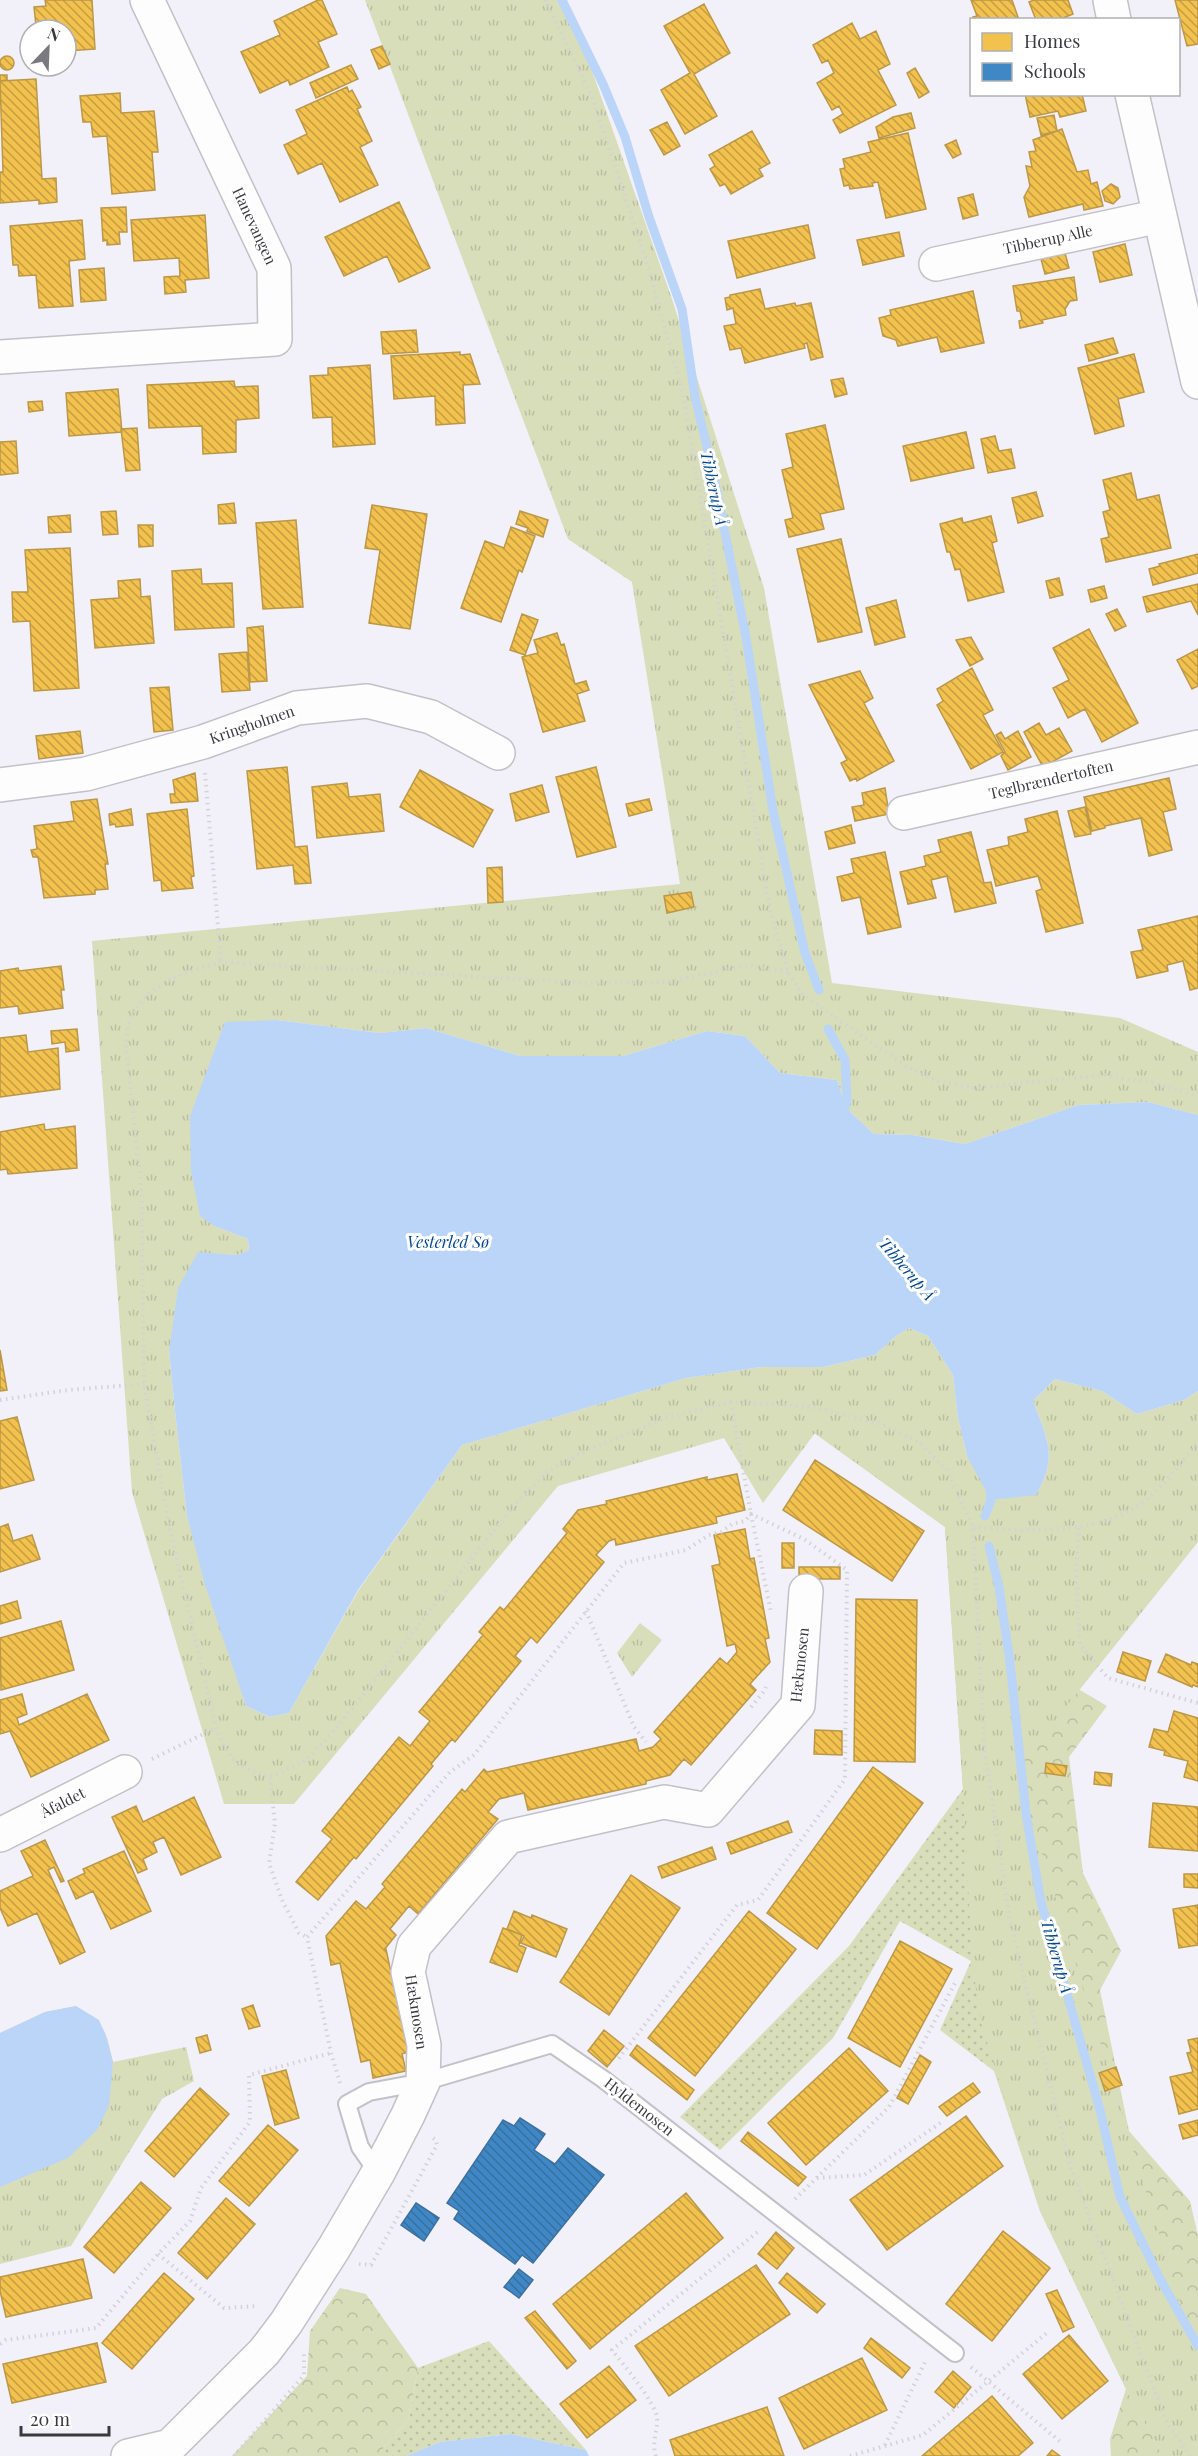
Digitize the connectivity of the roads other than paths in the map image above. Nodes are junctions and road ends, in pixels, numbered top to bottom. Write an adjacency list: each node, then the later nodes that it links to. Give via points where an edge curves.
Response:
1 (147, 0): 7 (street, Hanevangen, via 274,268 275,339)
2 (1110, 0): 3 (street)
3 (1114, 18)
4 (1132, 96): 5 (street)
5 (1160, 216): 6 (street, Tibberup Alle); 8 (street)
6 (936, 264)
7 (0, 357)
8 (1198, 382)
9 (1198, 747): 12 (street, Teglbrændertoften)
10 (498, 753): 11 (street, Kringholmen, via 431,717 368,701 297,708 203,742 86,774)
11 (0, 785)
12 (904, 813)
13 (806, 1591): 16 (street, Hækmosen, via 798,1705 708,1810 664,1802 508,1837 414,1946 408,1972 424,2045)
14 (125, 1772): 15 (street, Åfaldet)
15 (0, 1835)
16 (423, 2082): 17 (street, Hækmosen); 17 (lane, Hyldemosen, via 369,2092 347,2104 360,2147); 18 (lane, Hyldemosen, via 552,2044 603,2079)
17 (378, 2174): 19 (street, Hækmosen, via 264,2352 170,2446)
18 (955, 2353)
19 (128, 2456)

